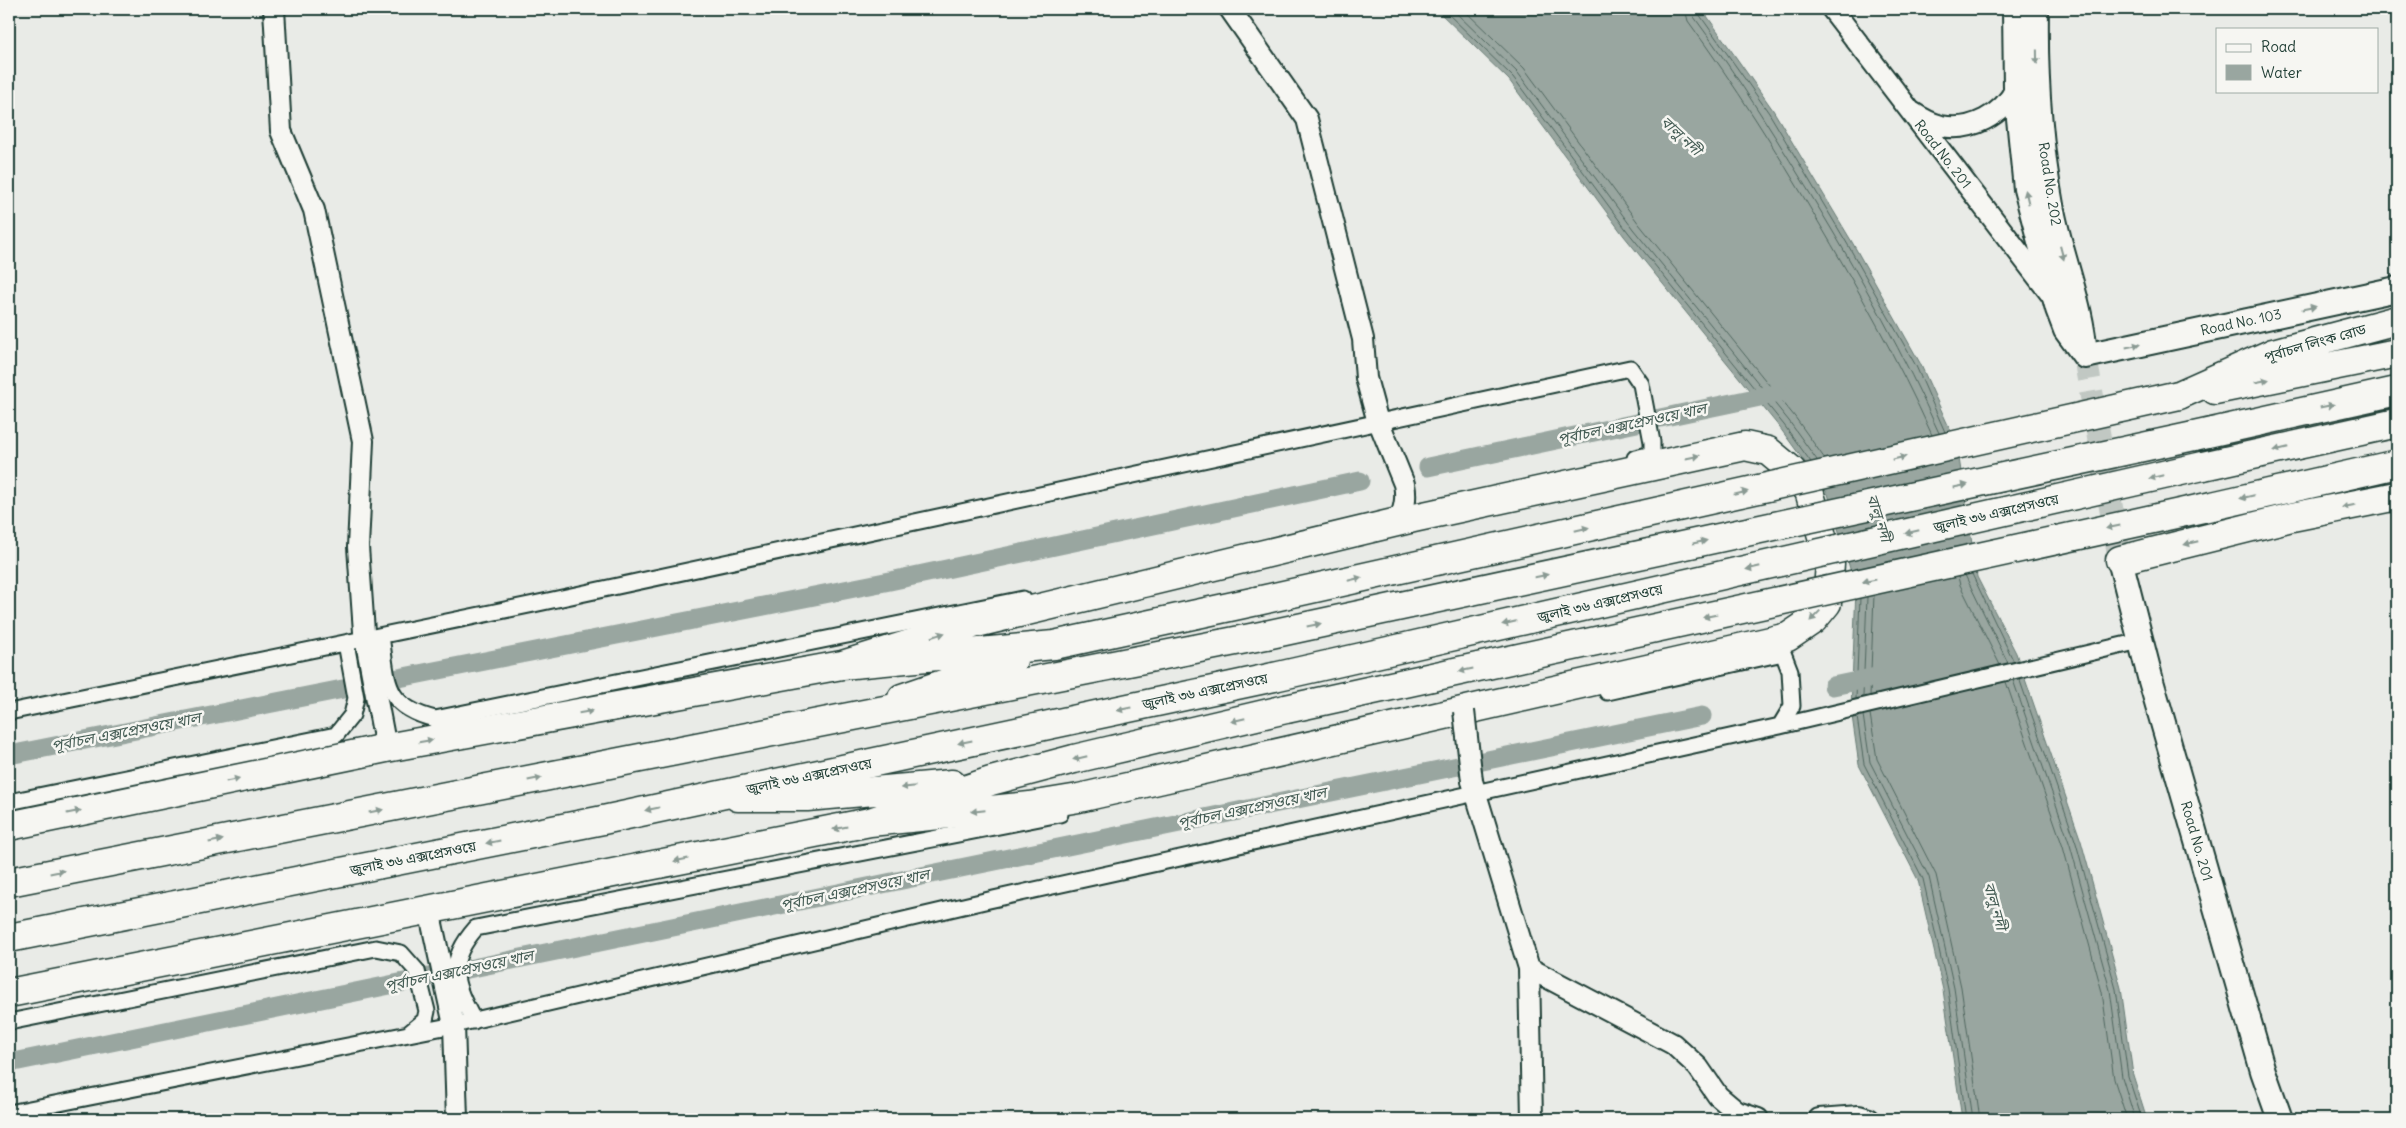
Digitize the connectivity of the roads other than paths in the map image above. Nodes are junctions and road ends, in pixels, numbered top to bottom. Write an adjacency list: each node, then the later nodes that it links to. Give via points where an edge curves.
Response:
1 (274, 9): 21 (street, via 281,131 314,210 363,441 358,547)
2 (1230, 9): 15 (street, via 1307,119 1362,339 1366,378)
3 (1832, 9): 7 (street, Road No. 201)
4 (2015, 9): 6 (street, Road No. 202)
5 (2036, 9): 6 (street, Road No. 202, one-way to 6)
6 (2026, 89): 7 (street, via 2002,109 1973,124 1941,126); 9 (street, Road No. 201, one-way to 6, via 2026,190); 12 (street, Road No. 202, one-way to 12, via 2051,205 2084,332)
7 (1908, 110): 9 (street, Road No. 201)
8 (2397, 289): 12 (street, Road No. 103, one-way to 8)
9 (2054, 298): 12 (street, Road No. 201, via 2066,330)
10 (2397, 320): 14 (main road, পূর্বাচল লিংক রোড, via 2273,353)
11 (2397, 353): 14 (main road, one-way to 11)
12 (2085, 356)
13 (2397, 391): 26 (main road, one-way to 13, bridge, via 1266,635)
14 (2179, 395): 23 (main road, one-way to 14, bridge)
15 (1379, 422): 19 (street, via 1404,484 1406,494); 19 (street, via 1630,368 1641,384 1652,454); 21 (street)
16 (2397, 423): 32 (main road, জুলাই ৩৬ এক্সপ্রেসওয়ে, one-way to 32, bridge, via 1274,676)
17 (2397, 464): 30 (main road, one-way to 30, bridge, via 1286,709)
18 (2397, 496): 20 (main road, one-way to 20, via 2292,517)
19 (1401, 517): 21 (street, via 435,719 400,704); 24 (main road, one-way to 19, via 977,623); 27 (main road, one-way to 27, via 1745,446 1768,451 1809,491 1830,564 1830,584 1827,603 1812,620 1788,637)
20 (2120, 560): 22 (street, Road No. 201)
21 (364, 640): 25 (street); 29 (street); 33 (street, via 352,714 336,735)
22 (2140, 641): 28 (street); 51 (street, Road No. 201, via 2263,1071)
23 (1054, 646): 24 (main road); 26 (main road)
24 (842, 665): 29 (main road, one-way to 24)
25 (9, 712)
26 (854, 715): 36 (main road, one-way to 26)
27 (1465, 717): 28 (street, via 1783,653 1790,671 1792,706); 31 (street, bridge); 34 (main road, one-way to 34, via 1079,798); 42 (street, via 1071,812 476,928 462,944 455,961 459,994)
28 (1783, 725): 31 (street)
29 (384, 735): 35 (main road, one-way to 29)
30 (991, 781): 32 (main road, one-way to 32, via 807,797); 34 (main road)
31 (1473, 787): 39 (street); 42 (street)
32 (706, 798): 38 (main road, জুলাই ৩৬ এক্সপ্রেসওয়ে, one-way to 38)
33 (9, 802)
34 (870, 822): 37 (main road, one-way to 37)
35 (9, 826)
36 (9, 882)
37 (431, 922): 40 (main road); 41 (street)
38 (9, 938)
39 (1529, 968): 47 (street); 48 (street, via 1673,1044 1698,1067 1718,1096 1737,1112)
40 (9, 993)
41 (453, 1018): 42 (street); 44 (street); 46 (street)
42 (474, 1021)
43 (9, 1022): 44 (street, via 376,948 401,953 417,971 425,1020)
44 (408, 1034): 45 (street)
45 (9, 1113)
46 (457, 1119)
47 (1532, 1119)
48 (1758, 1119)
49 (1819, 1119): 50 (street, via 1859,1116)
50 (1869, 1119)
51 (2280, 1119)

